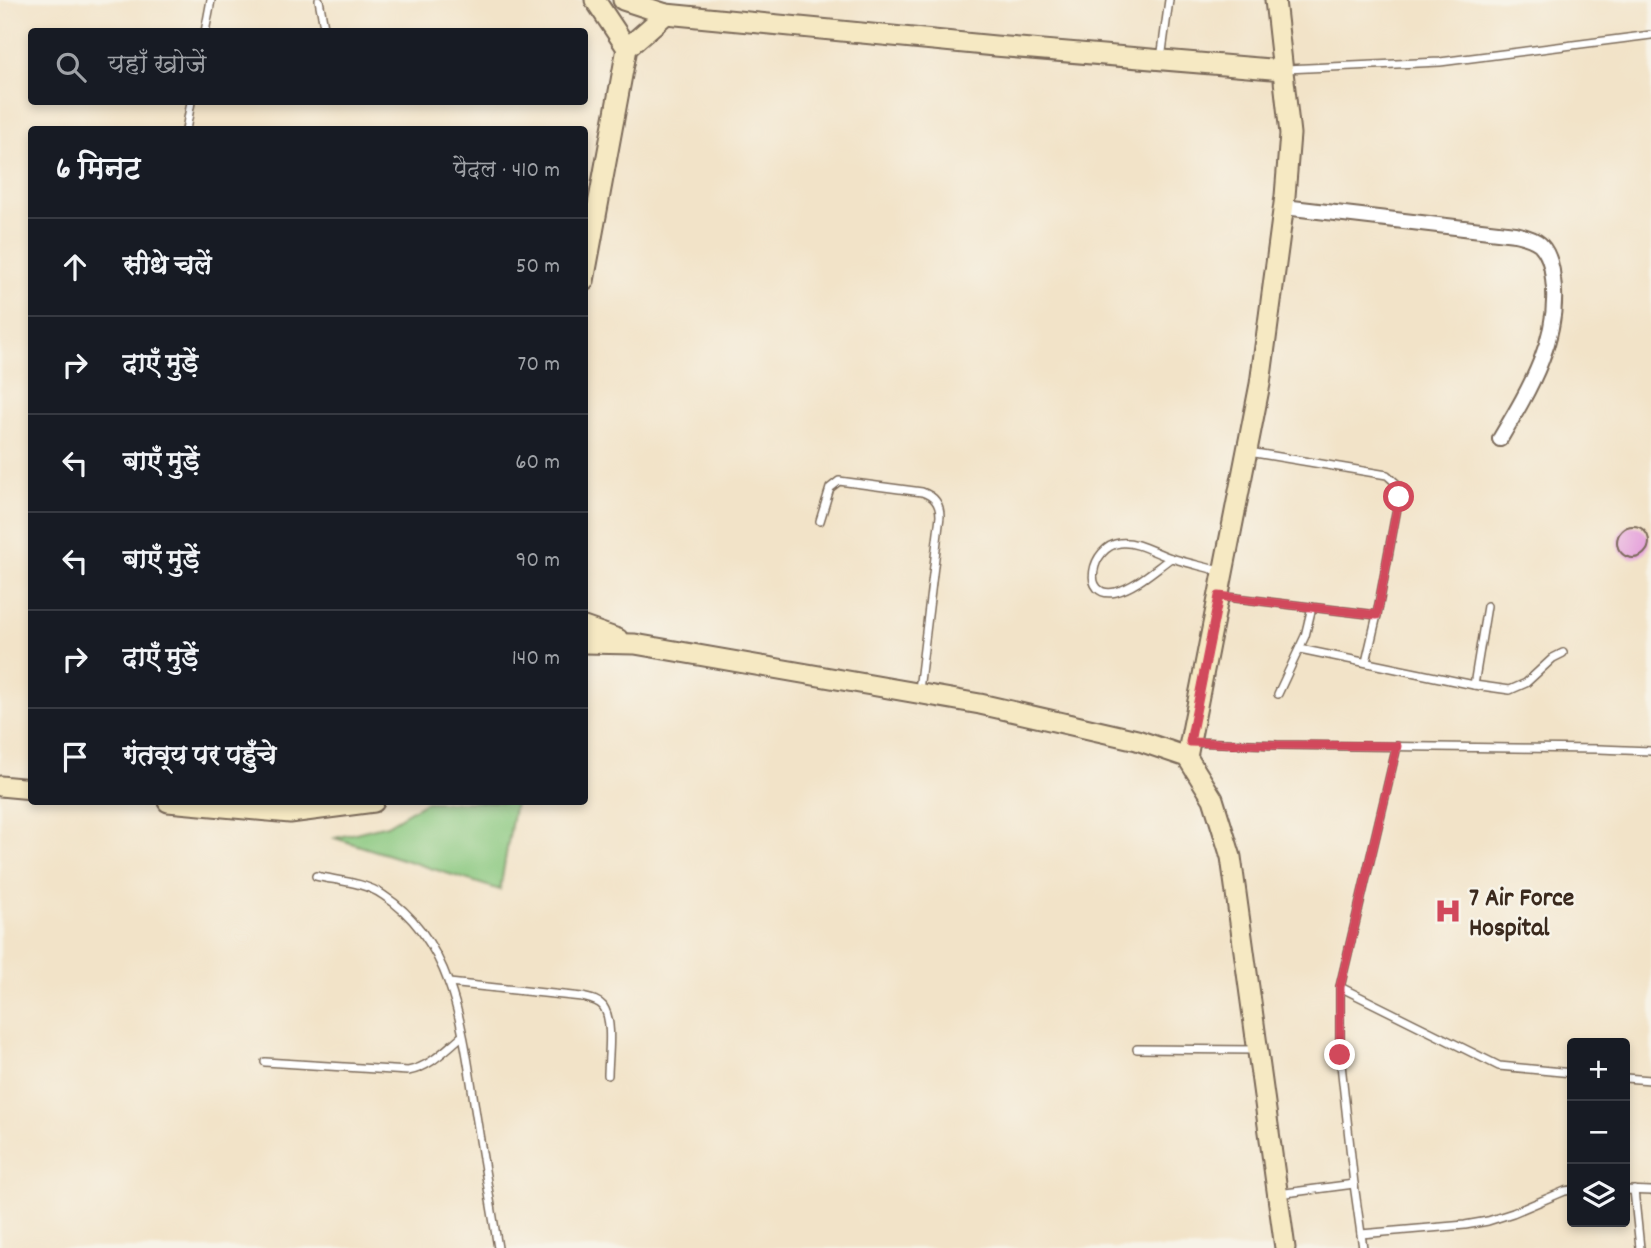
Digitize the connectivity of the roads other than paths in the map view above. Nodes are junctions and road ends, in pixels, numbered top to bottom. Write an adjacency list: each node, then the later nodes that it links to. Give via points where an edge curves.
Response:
1 (211, 0): 8 (lane)
2 (319, 0): 9 (lane)
3 (596, 0): 11 (street)
4 (623, 0): 7 (street)
5 (1169, 0): 12 (lane)
6 (1275, 0): 13 (street)
7 (666, 14): 11 (street); 12 (street)
8 (206, 28)
9 (324, 28)
10 (1651, 35): 13 (lane, via 1440,61)
11 (627, 48): 17 (street)
12 (1161, 60): 13 (street)
13 (1282, 70): 16 (street, via 1290,134)
14 (190, 105): 15 (lane)
15 (187, 126)
16 (1284, 207): 18 (street, via 1515,234 1540,244 1552,268 1554,316 1524,400); 19 (street)
17 (588, 259)
18 (1500, 439)
19 (1247, 452): 22 (street); 26 (lane, via 1393,478 1399,497)
20 (820, 521): 34 (lane, via 830,488 839,481 922,492 938,504)
21 (1171, 558): 21 (lane, via 1116,592 1104,592 1093,580 1101,553 1111,545 1126,542); 22 (lane)
22 (1223, 572): 23 (street)
23 (1219, 596): 25 (lane); 37 (street)
24 (1487, 606): 33 (lane)
25 (1312, 607): 26 (lane); 30 (lane)
26 (1377, 615): 32 (lane)
27 (588, 628): 29 (street)
28 (588, 643): 29 (street)
29 (629, 643): 34 (street)
30 (1300, 649): 32 (lane); 35 (lane)
31 (1563, 653): 33 (lane, via 1517,688)
32 (1366, 662): 33 (lane)
33 (1474, 685)
34 (918, 694): 37 (street)
35 (1278, 694)
36 (1397, 746): 37 (lane); 38 (lane); 45 (lane)
37 (1189, 749): 48 (street, via 1213,799 1231,857)
38 (1651, 751)
39 (0, 786): 40 (street)
40 (28, 789)
41 (201, 805): 42 (street, via 290,813)
42 (351, 805)
43 (316, 876): 44 (lane, via 368,887 398,906 433,951)
44 (449, 984): 46 (lane); 51 (lane, via 596,1001 603,1006 609,1026)
45 (1340, 987): 50 (lane, via 1499,1066); 54 (lane, via 1340,1055)
46 (462, 1036): 49 (lane, via 429,1063 408,1071); 61 (lane)
47 (1137, 1049): 48 (lane)
48 (1258, 1051): 59 (street)
49 (265, 1062)
50 (1567, 1073)
51 (608, 1075)
52 (1630, 1078): 53 (lane)
53 (1651, 1080)
54 (1354, 1184): 59 (lane); 60 (lane)
55 (1630, 1190): 56 (lane)
56 (1634, 1190): 58 (lane); 64 (lane)
57 (1567, 1191): 60 (lane, via 1488,1221)
58 (1651, 1191)
59 (1277, 1194): 62 (street)
60 (1361, 1234): 63 (lane)
61 (498, 1248)
62 (1285, 1248)
63 (1363, 1248)
64 (1640, 1248)

